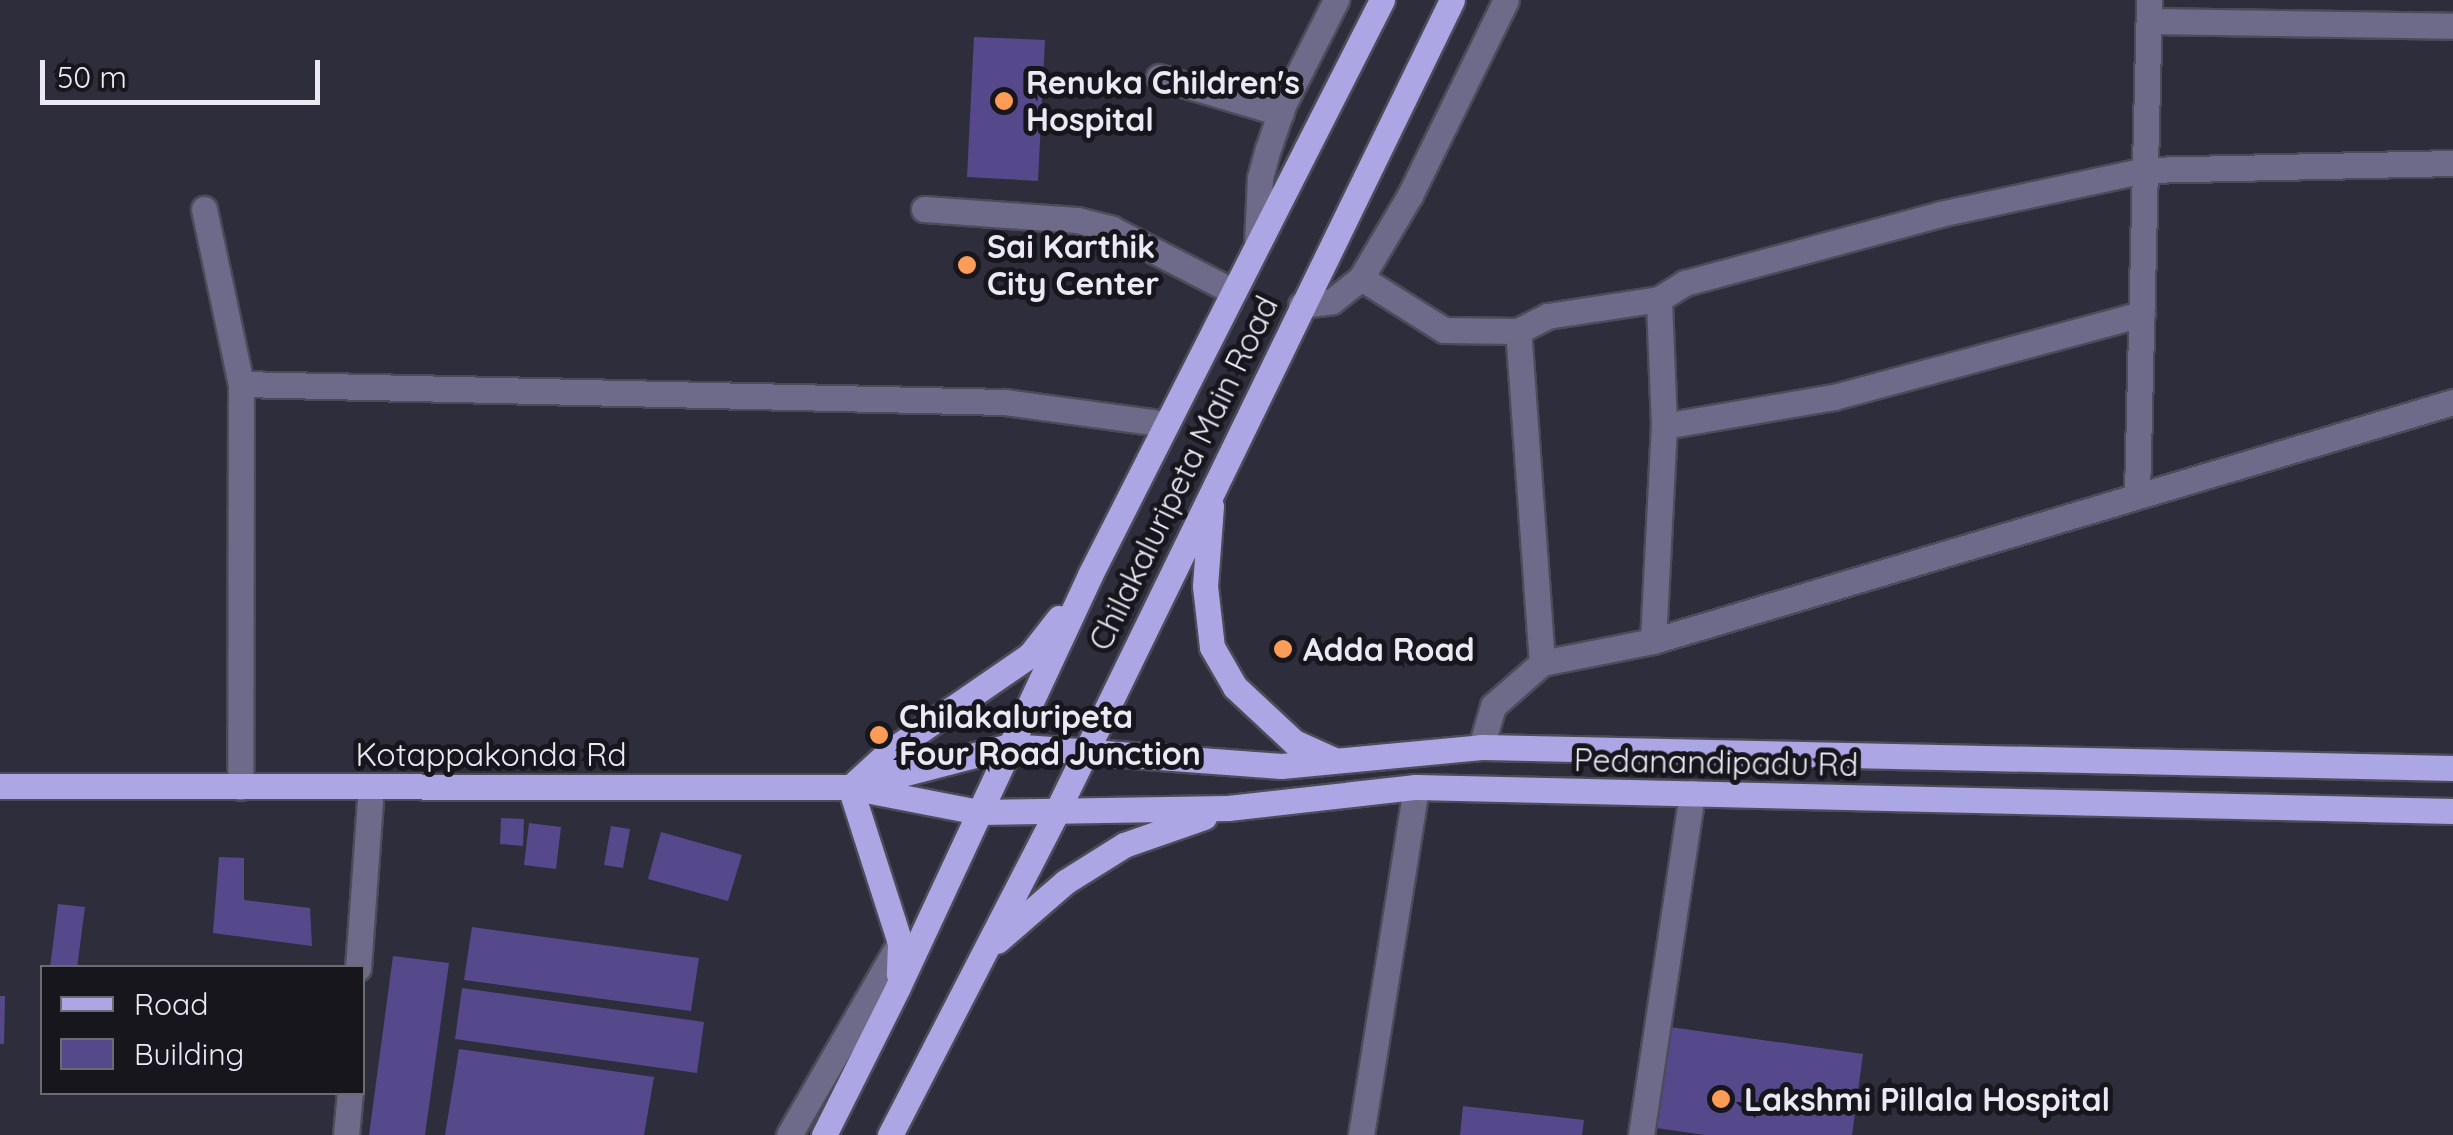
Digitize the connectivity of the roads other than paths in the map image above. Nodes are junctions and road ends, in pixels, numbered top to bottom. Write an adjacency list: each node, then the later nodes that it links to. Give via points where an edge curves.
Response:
1 (1336, 0): 8 (street)
2 (1382, 0): 14 (main road, Chilakaluripeta Main Road)
3 (1452, 0): 16 (main road, Chilakaluripeta Main Road)
4 (1506, 0): 13 (street)
5 (2149, 11): 6 (street); 10 (street)
6 (2453, 26)
7 (1159, 77): 8 (street)
8 (1280, 113): 14 (street, via 1260,178 1260,236)
9 (2453, 164): 10 (street)
10 (2145, 170): 15 (street, via 1922,219 1685,283); 17 (street)
11 (204, 209): 19 (street)
12 (924, 210): 14 (street, via 1077,220)
13 (1362, 278): 16 (street, via 1332,301); 18 (street, via 1444,330)
14 (1238, 284): 21 (main road, Chilakaluripeta Main Road)
15 (1659, 299): 18 (street, via 1546,316); 22 (street)
16 (1301, 305): 24 (main road, Chilakaluripeta Main Road)
17 (2142, 314): 22 (street, via 1834,397); 23 (street)
18 (1518, 331): 27 (street)
19 (241, 384): 21 (street, via 1006,402); 34 (street)
20 (2453, 402): 23 (street)
21 (1167, 424): 25 (main road, Chilakaluripeta Main Road)
22 (1664, 426): 26 (street)
23 (2137, 494): 26 (street)
24 (1211, 496): 30 (main road, Chilakaluripeta Main Road); 31 (main road, via 1206,586 1212,646 1235,687 1294,742)
25 (1090, 575): 28 (main road, Chilakaluripeta Main Road); 36 (main road, via 1030,654)
26 (1653, 641): 27 (street)
27 (1542, 663): 29 (street, via 1492,706)
28 (1010, 746): 30 (main road, Pedanandipadu Rd); 36 (main road, Pedanandipadu Rd); 41 (main road, Chilakaluripeta Main Road)
29 (1480, 747): 31 (main road, Pedanandipadu Rd); 32 (main road, Pedanandipadu Rd)
30 (1084, 750): 31 (main road, Pedanandipadu Rd, via 1281,766); 42 (main road, Chilakaluripeta Main Road)
31 (1336, 761)
32 (2453, 768)
33 (0, 786): 34 (main road, Kotappakonda Rd)
34 (240, 786): 35 (main road, Kotappakonda Rd)
35 (371, 786): 36 (main road, Kotappakonda Rd); 45 (street)
36 (850, 787): 41 (main road, Kotappakonda Rd); 43 (main road)
37 (1416, 787): 38 (main road, Pedanandipadu Rd); 39 (main road, Pedanandipadu Rd); 52 (street)
38 (1692, 794): 40 (main road, Pedanandipadu Rd); 53 (street)
39 (1228, 808): 42 (main road, Pedanandipadu Rd); 44 (main road, via 1124,845 1065,882)
40 (2453, 811)
41 (978, 812): 42 (main road, Pedanandipadu Rd); 46 (main road, Chilakaluripeta Main Road)
42 (1056, 813): 44 (main road, Chilakaluripeta Main Road)
43 (900, 943): 46 (main road); 49 (street)
44 (988, 949): 51 (main road, Chilakaluripeta Main Road)
45 (358, 965)
46 (898, 987): 50 (main road, Chilakaluripeta Main Road)
47 (350, 1095): 48 (street)
48 (346, 1135)
49 (789, 1135)
50 (824, 1135)
51 (890, 1135)
52 (1362, 1135)
53 (1641, 1135)

